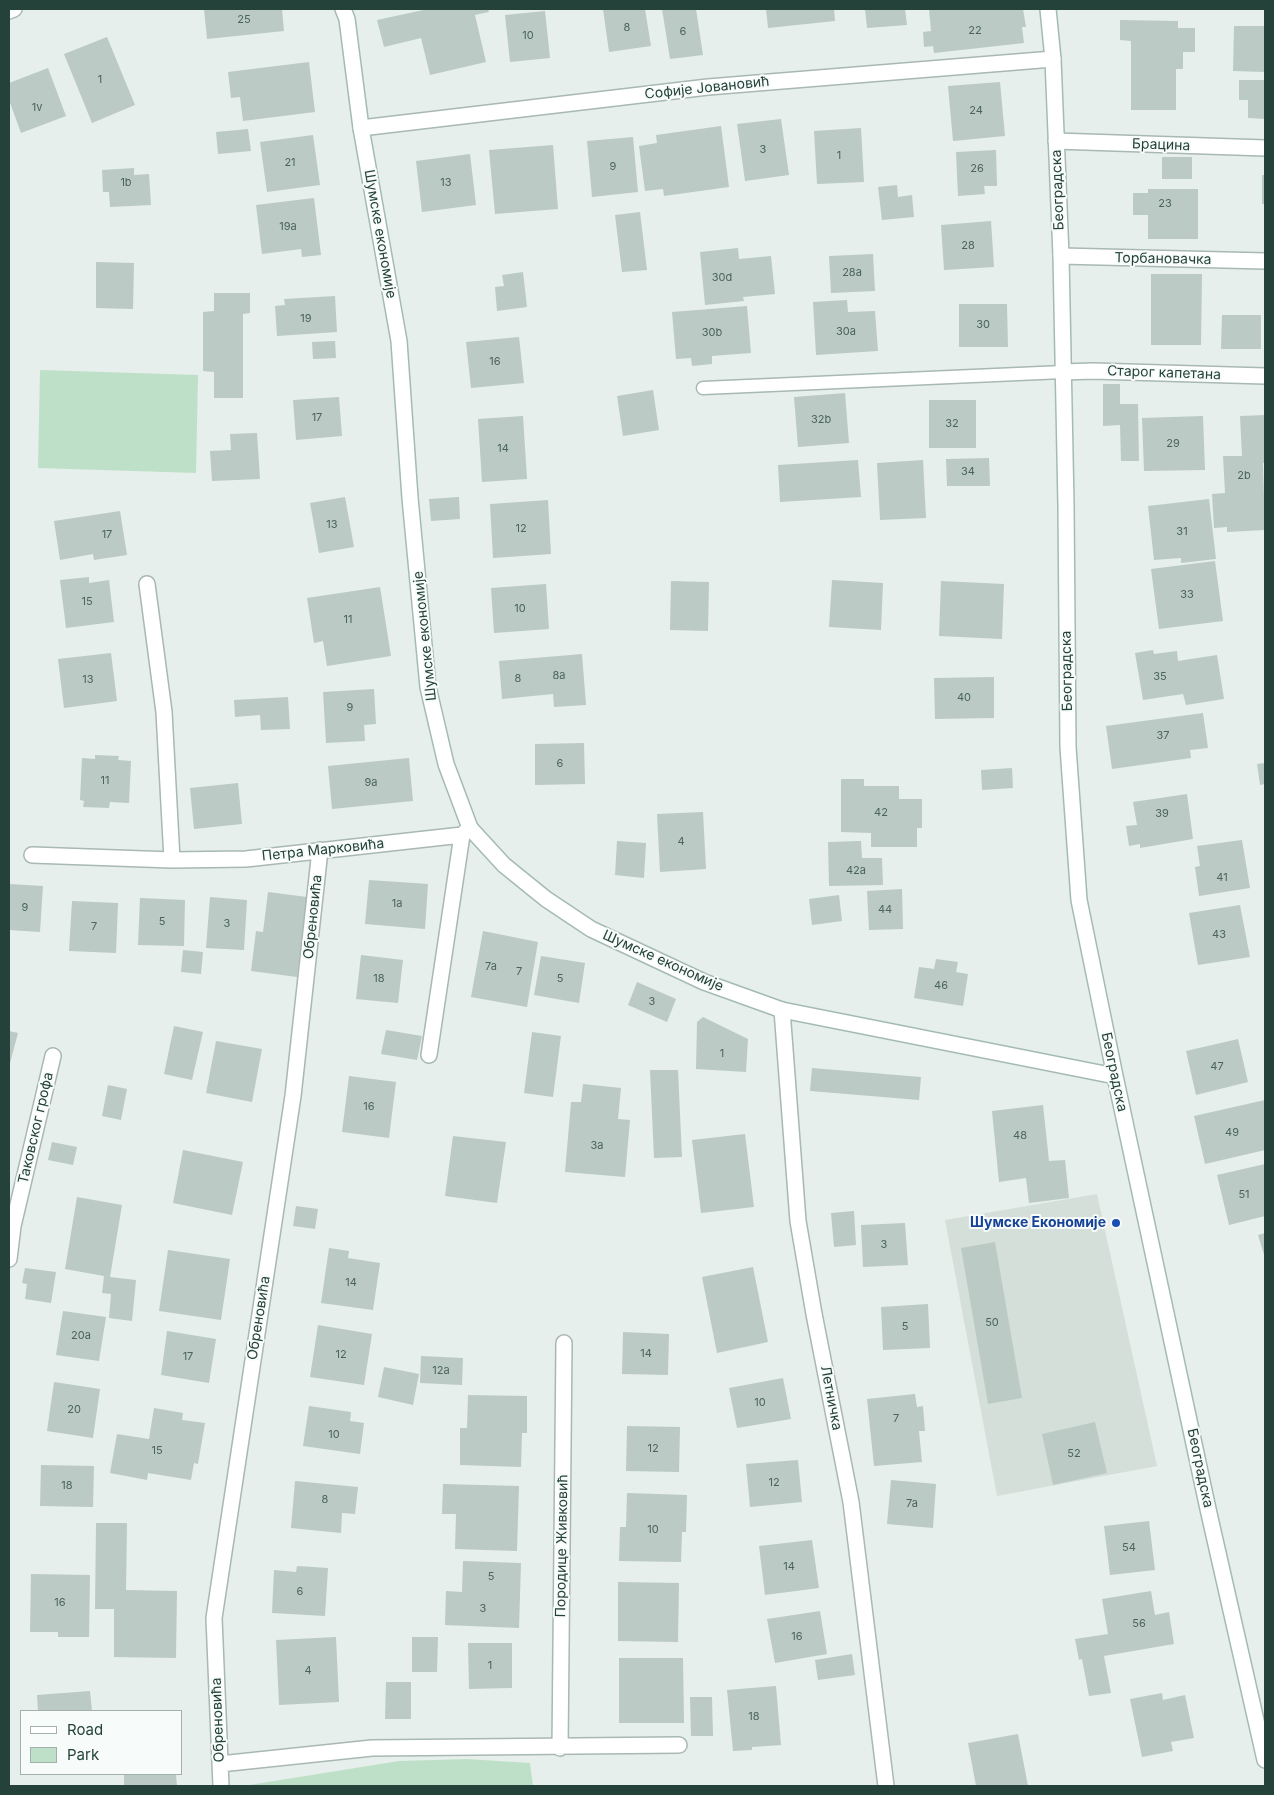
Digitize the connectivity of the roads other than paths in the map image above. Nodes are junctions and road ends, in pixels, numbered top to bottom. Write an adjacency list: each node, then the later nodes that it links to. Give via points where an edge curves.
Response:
1 (14, 9): 4 (street)
2 (343, 9): 6 (street, Шумске економије)
3 (1048, 9): 5 (street, Београдска)
4 (9, 11)
5 (1053, 59): 6 (street, Софије Јовановић, via 708,87); 7 (street, Београдска)
6 (361, 128): 15 (street, Шумске економије, via 399,341 428,687)
7 (1056, 141): 8 (street, Брацина); 9 (street, Београдска)
8 (1265, 148)
9 (1060, 256): 10 (street, Торбановачка); 11 (street, Београдска)
10 (1265, 261)
11 (1063, 372): 12 (street, Старог капетана); 13 (lane); 22 (street, Београдска, via 1068,747 1078,900)
12 (1265, 376)
13 (702, 388)
14 (147, 584): 18 (street, via 164,712)
15 (466, 831): 16 (street, Петра Марковића); 19 (street, Шумске економије, via 546,899 591,929 704,982); 20 (street)
16 (320, 850): 18 (street, Петра Марковића, via 246,859); 28 (street, Обреновића, via 293,1096 214,1618)
17 (32, 856): 18 (street, Петра Марковића)
18 (172, 860)
19 (782, 1010): 22 (street, Шумске економије); 30 (street, Летничка, via 798,1222 851,1502)
20 (430, 1055)
21 (53, 1056): 23 (street, Таковског грофа, via 13,1226)
22 (1115, 1076): 27 (street, Београдска)
23 (9, 1259)
24 (564, 1344): 26 (street, Породице Живковић)
25 (679, 1746): 26 (street)
26 (560, 1748): 28 (street, via 372,1748)
27 (1265, 1760)
28 (220, 1764): 29 (street, Обреновића)
29 (221, 1786)
30 (886, 1786)

